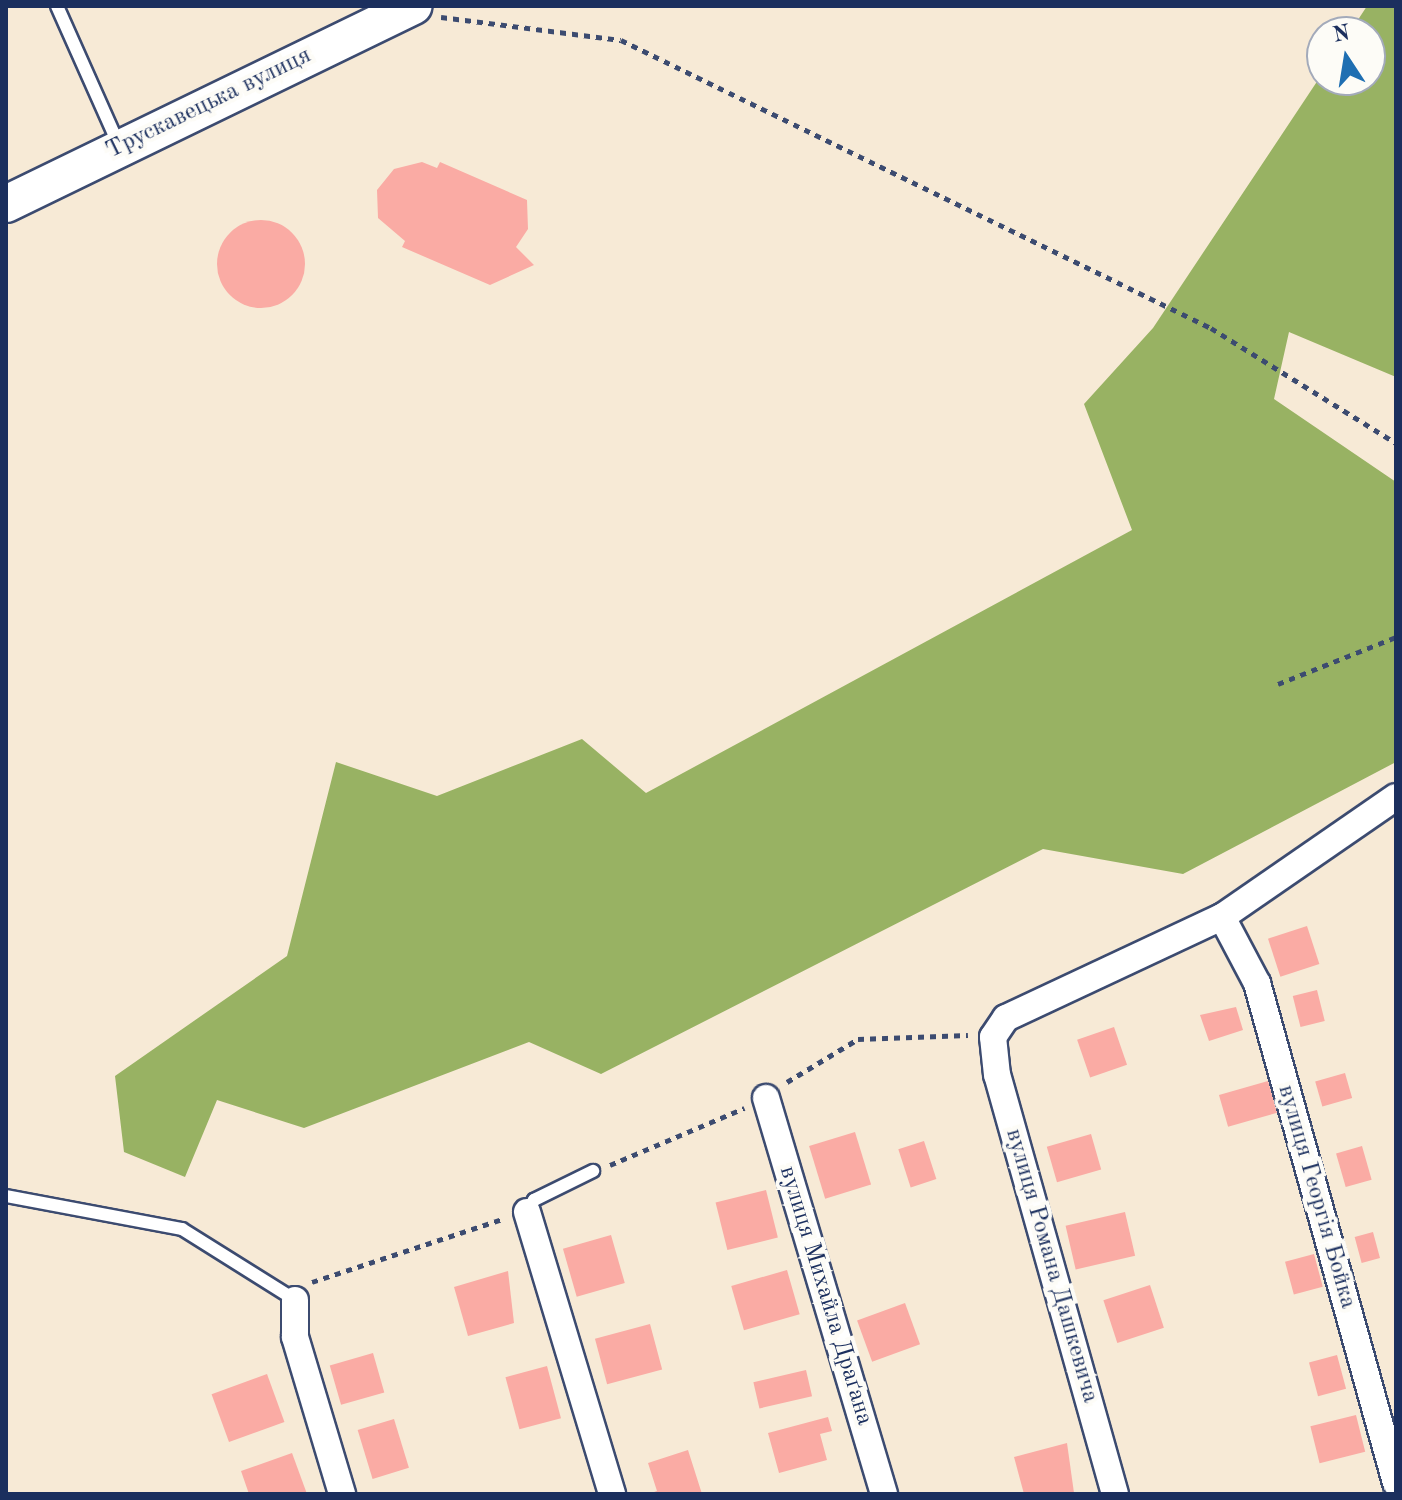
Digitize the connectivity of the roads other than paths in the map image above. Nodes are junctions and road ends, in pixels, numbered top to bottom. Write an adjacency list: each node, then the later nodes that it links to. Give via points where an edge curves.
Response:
1 (57, 6): 3 (lane)
2 (404, 8): 3 (main road, Трускавецька вулиця)
3 (120, 148): 4 (main road, Трускавецька вулиця)
4 (6, 204)
5 (1396, 797): 6 (street)
6 (1222, 917): 12 (street, вулиця Георгія Бойка, via 1257,983); 16 (street, вулиця Романа Дашкевича, via 1006,1018 993,1037 997,1075)
7 (766, 1098): 15 (street, вулиця Михайла Драґана)
8 (593, 1171): 10 (lane, via 534,1200)
9 (6, 1196): 11 (lane, via 182,1229)
10 (527, 1212): 14 (street)
11 (295, 1300): 13 (street, via 295,1337)
12 (1396, 1483)
13 (342, 1494)
14 (612, 1494)
15 (884, 1494)
16 (1115, 1494)

